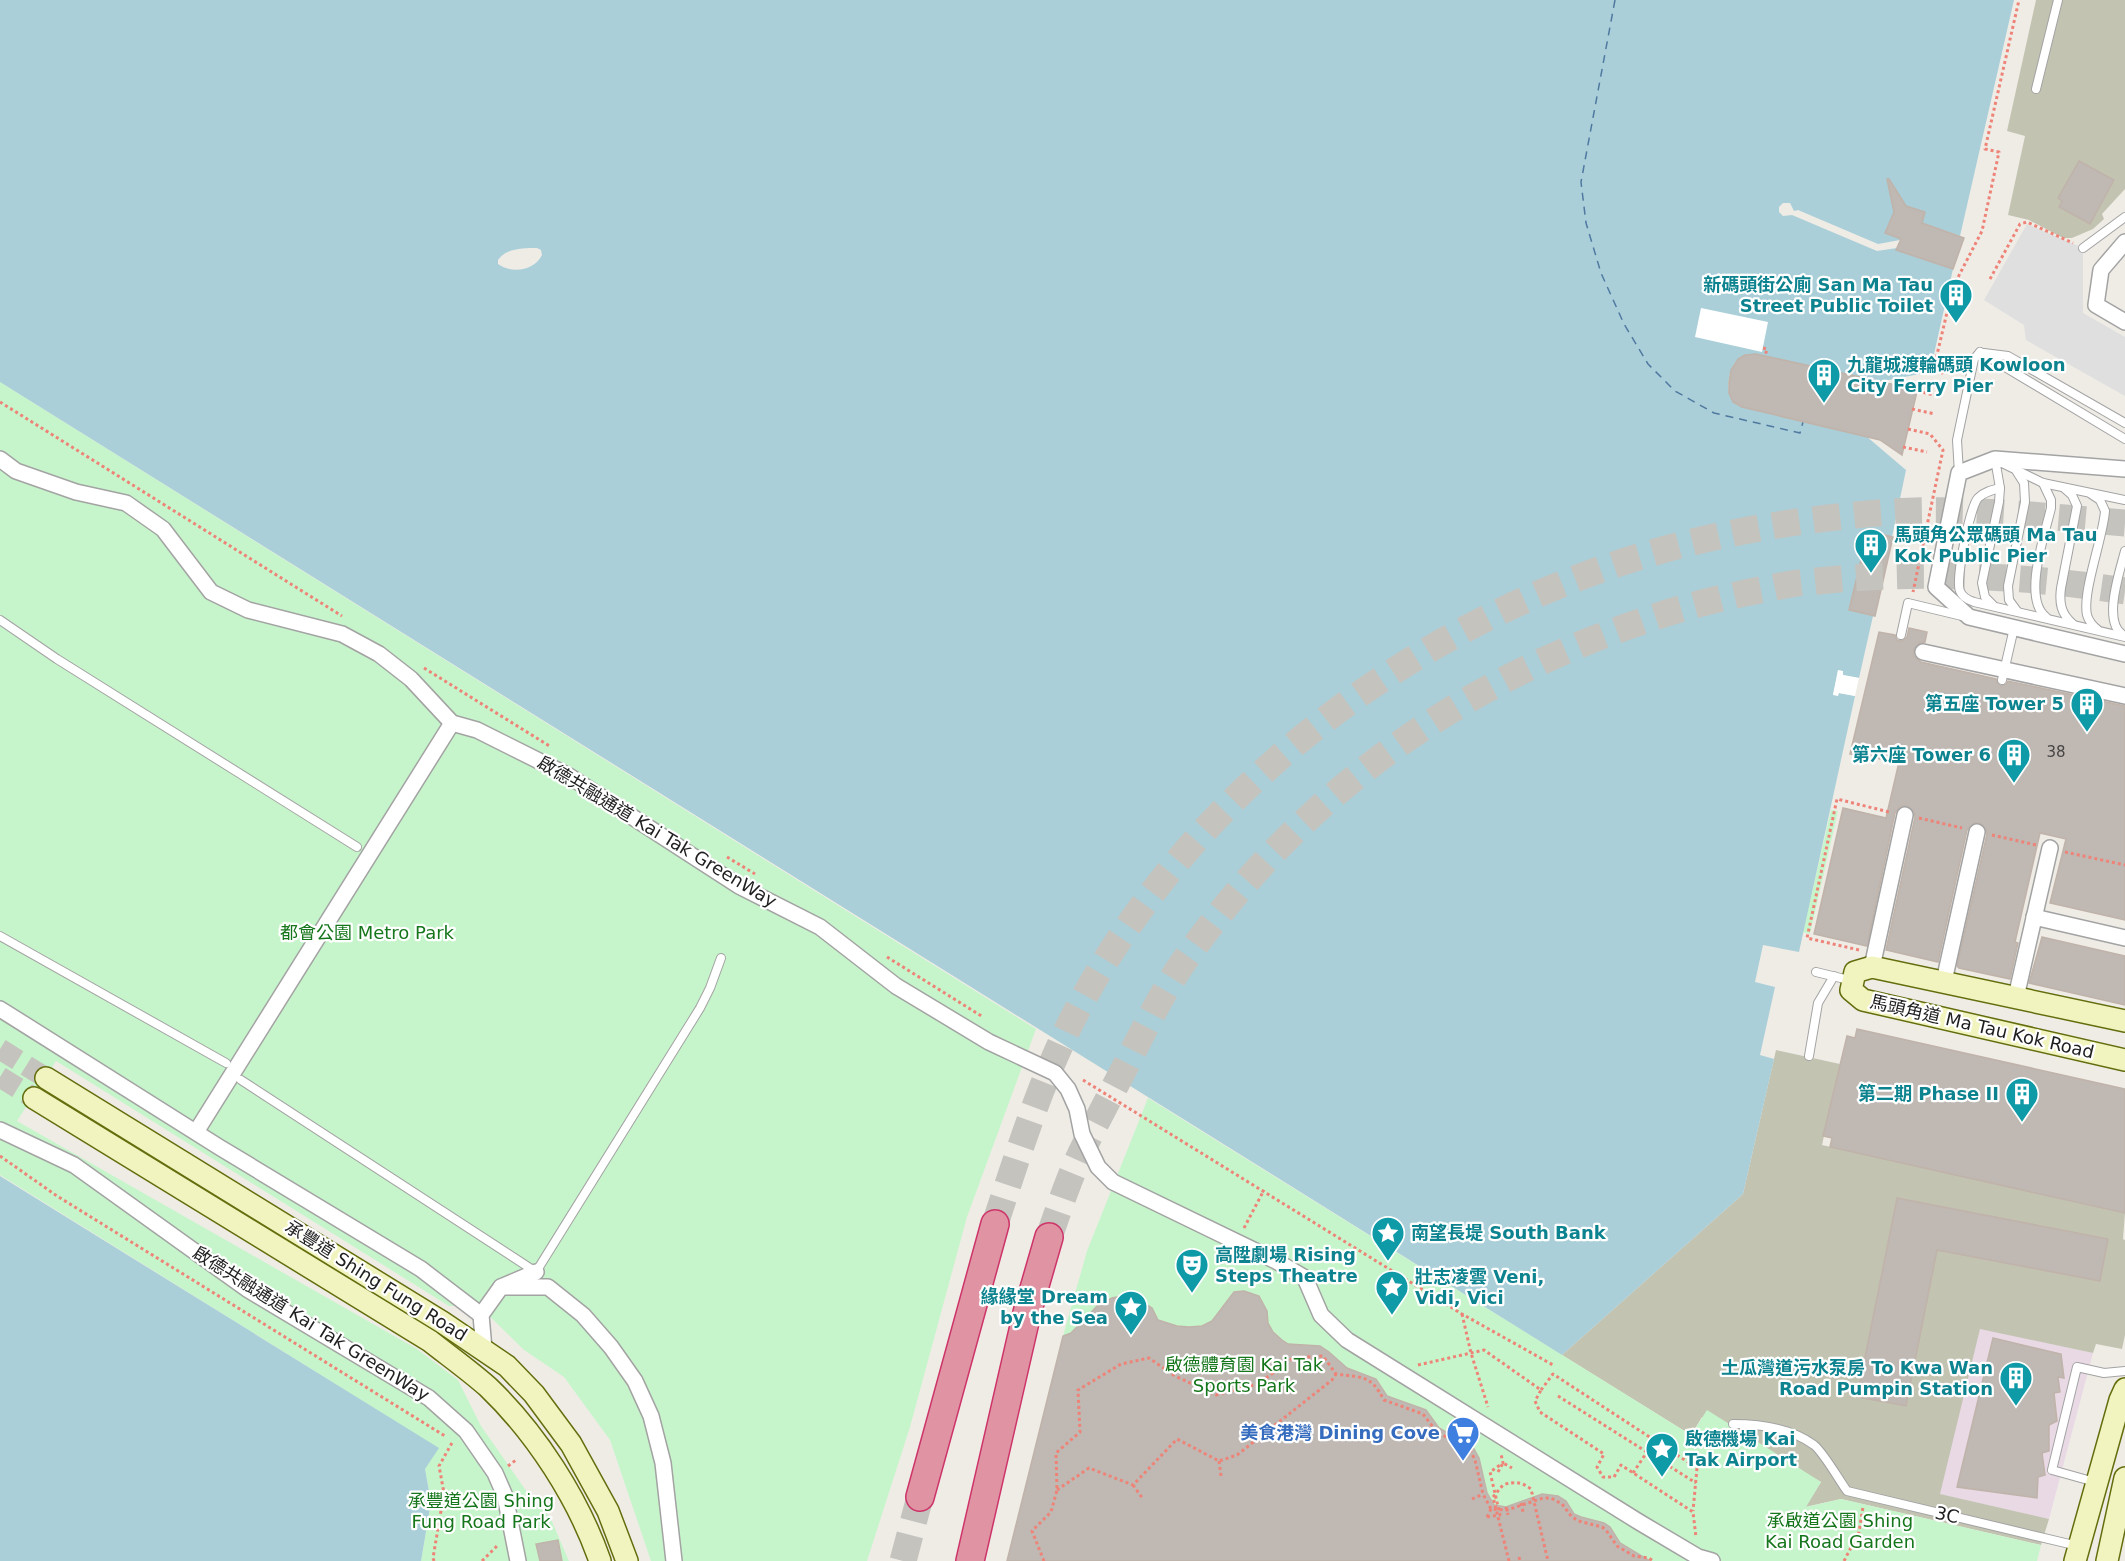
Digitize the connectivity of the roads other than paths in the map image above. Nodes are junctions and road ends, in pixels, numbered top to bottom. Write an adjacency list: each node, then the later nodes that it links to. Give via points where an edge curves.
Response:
1 (2058, 0): 2 (lane)
2 (2036, 89)
3 (2125, 217): 5 (lane)
4 (2125, 242): 6 (street, via 2101,270 2096,305)
5 (2083, 248)
6 (2125, 322)
7 (1980, 352): 8 (lane, via 2008,356); 9 (lane); 14 (lane, via 1974,359 1957,440)
8 (2125, 423)
9 (2125, 439)
10 (0, 459): 35 (street, 啟德共融通道 Kai Tak GreenWay, via 16,471 76,492 126,503 163,529 211,592 248,610 342,634 379,654 411,679)
11 (1995, 459): 12 (street); 13 (lane); 14 (street); 16 (lane)
12 (2125, 469)
13 (2017, 472): 15 (lane); 22 (lane, via 2024,483 2025,502 2008,586 2009,600)
14 (1959, 473): 23 (street, via 1936,587)
15 (2043, 483): 17 (lane); 24 (lane, via 2051,508 2034,591 2039,611)
16 (2000, 488): 21 (lane, via 1982,584 1985,597); 21 (lane, via 1984,493 1974,504 1958,581 1962,595)
17 (2064, 488): 18 (lane); 26 (lane, via 2077,506 2060,602 2064,615)
18 (2091, 494): 19 (lane); 28 (lane, via 2100,500 2105,511 2087,601 2091,624)
19 (2123, 501)
20 (2125, 551): 30 (lane, via 2113,607 2116,629)
21 (1994, 607): 22 (lane)
22 (2018, 612): 24 (lane)
23 (1969, 617): 27 (street); 29 (lane, via 1908,603)
24 (2048, 619): 26 (lane)
25 (0, 620): 38 (lane)
26 (2074, 625): 28 (lane)
27 (2014, 628): 32 (street); 33 (lane)
28 (2100, 631): 30 (lane)
29 (1901, 635)
30 (2125, 636)
31 (1923, 652): 33 (street)
32 (2125, 654)
33 (2004, 675): 34 (street)
34 (2125, 696)
35 (452, 723): 58 (street); 72 (street, 啟德共融通道 Kai Tak GreenWay, via 477,730 569,776 739,886 820,927 896,986 989,1042 1055,1072 1068,1089 1082,1134 1098,1167 1113,1182 1305,1278 1321,1315 1347,1340)
36 (1905, 815): 44 (street)
37 (1977, 832): 47 (street)
38 (357, 847)
39 (2050, 848): 40 (street)
40 (2034, 917): 42 (street); 48 (street)
41 (0, 936): 53 (lane)
42 (2125, 938)
43 (721, 958): 61 (lane, via 700,1008)
44 (1872, 967): 46 (main road, 馬頭角道 Ma Tau Kok Road); 47 (main road, 馬頭角道 Ma Tau Kok Road)
45 (1816, 972): 46 (lane)
46 (1843, 978): 51 (lane, via 1818,1003); 52 (main road, 馬頭角道 Ma Tau Kok Road, via 1863,1000)
47 (1944, 981): 48 (main road, 馬頭角道 Ma Tau Kok Road)
48 (2016, 997): 50 (main road, 馬頭角道 Ma Tau Kok Road)
49 (0, 1009): 58 (street)
50 (2125, 1021)
51 (1809, 1056)
52 (2125, 1060)
53 (226, 1063)
54 (46, 1078): 64 (main road, 承豐道 Shing Fung Road)
55 (241, 1080): 61 (lane)
56 (34, 1098): 74 (main road, 承豐道 Shing Fung Road, via 430,1341 487,1387 550,1463 573,1499)
57 (0, 1130): 73 (street, 啟德共融通道 Kai Tak GreenWay, via 74,1165 247,1289 429,1398 466,1431 495,1473 505,1496)
58 (196, 1132): 63 (street, via 421,1269)
59 (995, 1224): 70 (highway)
60 (1049, 1237): 77 (highway, via 1024,1324)
61 (536, 1272): 62 (street)
62 (501, 1287): 63 (street); 76 (street, via 548,1287 584,1315 635,1381 651,1416 663,1463)
63 (481, 1315): 64 (street)
64 (484, 1349): 75 (main road, 承豐道 Shing Fung Road, via 534,1394 571,1444 608,1511)
65 (2125, 1371): 69 (lane, via 2104,1373 2077,1367 2052,1470)
66 (2125, 1389): 69 (main road)
67 (1733, 1424): 71 (lane, 3C / 3C, via 1785,1430 1815,1446 1847,1491)
68 (2125, 1478): 78 (main road)
69 (2097, 1482): 71 (main road)
70 (920, 1497)
71 (2077, 1553)
72 (1705, 1559)
73 (518, 1561)
74 (600, 1561)
75 (627, 1561)
76 (674, 1561)
77 (970, 1561)
78 (2107, 1561)

